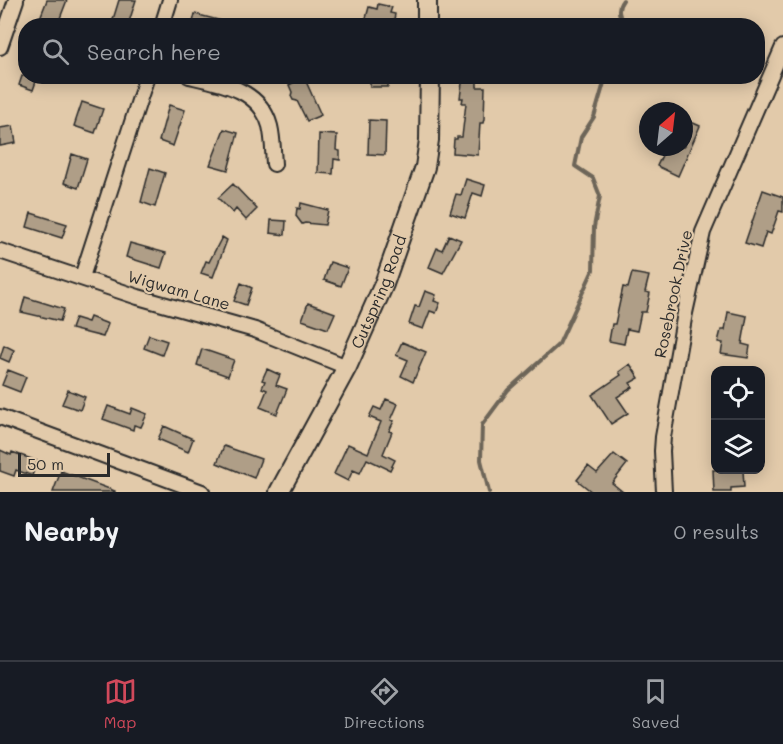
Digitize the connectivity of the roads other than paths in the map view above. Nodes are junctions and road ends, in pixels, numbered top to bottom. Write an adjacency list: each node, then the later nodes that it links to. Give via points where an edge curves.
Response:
1 (16, 0): 6 (street)
2 (170, 0): 4 (street)
3 (427, 0): 5 (street)
4 (164, 18)
5 (428, 18)
6 (0, 47)
7 (783, 47): 18 (street, Rosebrook Drive, via 702,231 663,437)
8 (144, 84): 13 (street)
9 (224, 84): 11 (street, via 239,89 262,110 270,126)
10 (430, 84): 14 (street, Cutspring Road, via 425,166 384,284)
11 (274, 164)
12 (0, 252): 13 (street, Wigwam Lane)
13 (82, 278): 14 (street, Wigwam Lane, via 255,330)
14 (347, 367): 17 (street, Cutspring Road)
15 (0, 417): 16 (street)
16 (202, 492)
17 (279, 492)
18 (664, 492)

